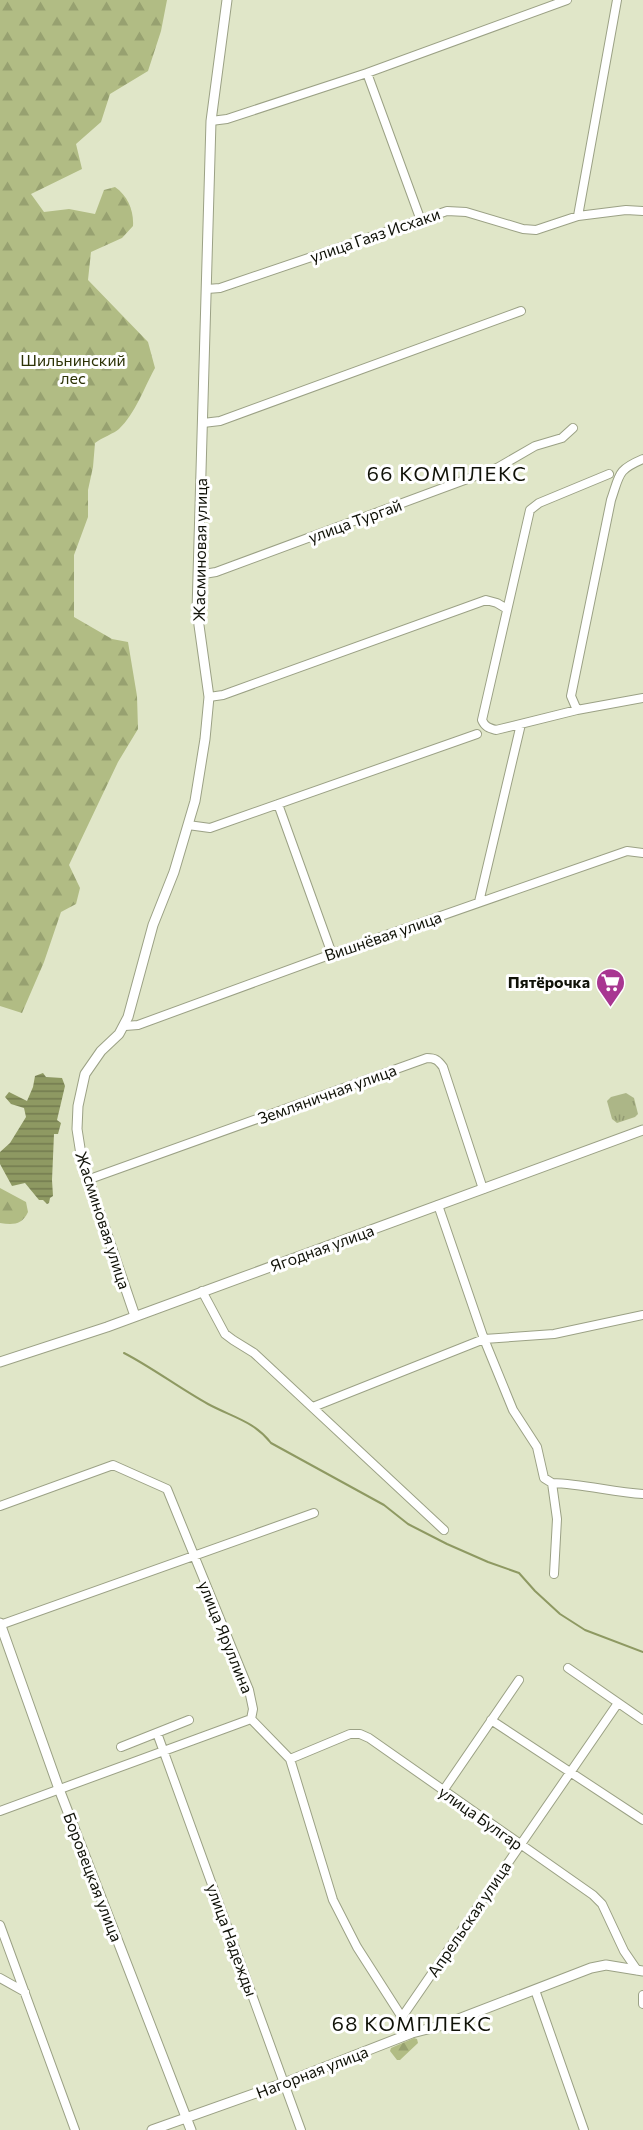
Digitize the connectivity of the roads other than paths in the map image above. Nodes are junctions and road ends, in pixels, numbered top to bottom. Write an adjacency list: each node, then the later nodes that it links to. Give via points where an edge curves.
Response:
1 (227, 0): 5 (street, Жасминовая улица)
2 (567, 0): 4 (street)
3 (617, 0): 7 (street)
4 (367, 73): 5 (street, via 228,119); 8 (street)
5 (211, 121): 9 (street, Жасминовая улица)
6 (643, 211): 7 (street, улица Гаяз Исхаки)
7 (578, 216): 8 (street, улица Гаяз Исхаки, via 536,230 447,210)
8 (420, 218): 9 (street, улица Гаяз Исхаки, via 230,285)
9 (207, 289): 11 (street, Жасминовая улица)
10 (521, 311): 11 (street, via 220,422)
11 (203, 423): 15 (street, Жасминовая улица)
12 (573, 428): 15 (street, улица Тургай, via 561,438 535,446 497,468 216,572)
13 (643, 459): 19 (street, via 621,471 611,500 571,696)
14 (609, 474): 16 (street, via 530,510)
15 (198, 575): 17 (street, Жасминовая улица, via 198,619)
16 (507, 609): 17 (street, via 486,600); 20 (street, via 482,720 489,729 496,730)
17 (208, 697): 23 (street, Жасминовая улица, via 205,739)
18 (641, 698): 19 (street)
19 (577, 710): 20 (street)
20 (521, 724): 25 (street)
21 (477, 734): 22 (street)
22 (278, 804): 23 (street, via 210,828); 26 (street)
23 (188, 825): 27 (street, Жасминовая улица, via 153,925)
24 (643, 853): 25 (street, Вишнёвая улица, via 627,851)
25 (479, 902): 26 (street, Вишнёвая улица)
26 (332, 954): 27 (street, Вишнёвая улица, via 138,1025)
27 (125, 1026): 29 (street, Жасминовая улица, via 95,1059 81,1089 78,1146)
28 (643, 1130): 30 (street, Ягодная улица)
29 (87, 1180): 30 (street, Земляничная улица, via 434,1058 443,1067); 34 (street, Жасминовая улица)
30 (483, 1189): 31 (street, Ягодная улица)
31 (438, 1205): 32 (street, Ягодная улица); 35 (street)
32 (202, 1291): 34 (street, Ягодная улица); 37 (street, via 225,1334 254,1353)
33 (643, 1315): 35 (street, via 554,1334)
34 (135, 1316): 36 (street, Ягодная улица)
35 (484, 1339): 37 (street); 38 (street, via 513,1410 537,1447 544,1478)
36 (0, 1362)
37 (313, 1407): 42 (street)
38 (552, 1484): 39 (street, via 572,1483); 44 (street, via 557,1519)
39 (643, 1494)
40 (0, 1506): 43 (street, улица Яруллина, via 113,1465 167,1489)
41 (314, 1513): 43 (street)
42 (444, 1530)
43 (193, 1555): 45 (street); 49 (street, улица Яруллина, via 249,1690)
44 (554, 1574)
45 (0, 1624): 58 (street, Боровецкая улица)
46 (568, 1668): 48 (street)
47 (519, 1680): 51 (street)
48 (618, 1702): 52 (street); 57 (street, Апрельская улица)
49 (251, 1719): 55 (street); 56 (street)
50 (189, 1720): 53 (street)
51 (491, 1720): 57 (street); 59 (street)
52 (643, 1720)
53 (157, 1733): 54 (street); 55 (street, улица Надежды)
54 (121, 1747)
55 (164, 1750): 58 (street); 72 (street, улица Надежды)
56 (290, 1759): 59 (street, улица Булгар, via 350,1734 360,1734); 70 (street, via 333,1900 353,1940)
57 (568, 1772): 61 (street); 62 (street, Апрельская улица)
58 (59, 1789): 60 (street); 73 (street, Боровецкая улица)
59 (443, 1791): 62 (street, улица Булгар)
60 (0, 1811)
61 (643, 1821)
62 (519, 1845): 64 (street, улица Булгар, via 602,1904 620,1942); 70 (street, Апрельская улица)
63 (0, 1925): 67 (street)
64 (640, 1970): 66 (street, Нагорная улица, via 606,1965)
65 (0, 1978): 67 (street)
66 (535, 1990): 71 (street, Нагорная улица); 74 (street)
67 (25, 1992): 75 (street)
68 (643, 1995): 69 (street)
69 (643, 2004)
70 (402, 2017): 71 (street)
71 (412, 2033): 72 (street, Нагорная улица)
72 (284, 2084): 73 (street, Нагорная улица); 78 (street, улица Надежды)
73 (187, 2118): 76 (street, Нагорная улица); 77 (street, Боровецкая улица)
74 (581, 2129)
75 (75, 2130)
76 (152, 2130)
77 (191, 2130)
78 (301, 2130)

